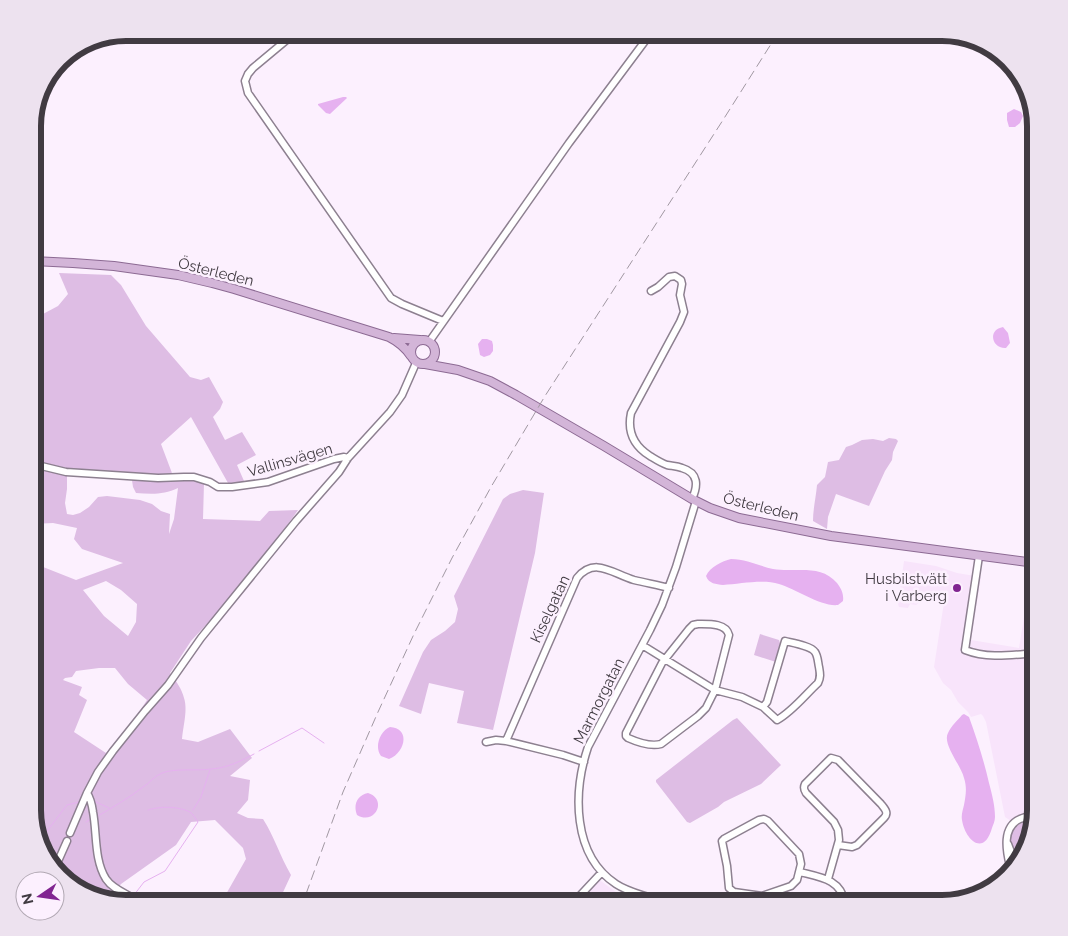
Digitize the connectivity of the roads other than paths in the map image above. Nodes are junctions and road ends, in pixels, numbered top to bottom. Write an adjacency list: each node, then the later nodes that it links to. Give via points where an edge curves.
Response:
1 (285, 41): 5 (street, via 250,71 245,81 248,93 391,298)
2 (644, 41): 5 (street)
3 (41, 261): 6 (main road, Österleden, via 114,266 178,275 234,289)
4 (651, 291): 15 (street, Marmorgatan, via 669,277 680,278 684,312 632,413 630,432 635,444 644,452 665,464 684,468 694,476 697,486)
5 (443, 320): 7 (street)
6 (387, 337): 7 (main road, Österleden); 9 (main road, Österleden, via 406,348)
7 (425, 341): 8 (main road, Österleden, via 433,344); 9 (main road, via 416,342 411,347)
8 (435, 350): 11 (main road, via 433,360); 12 (main road, Österleden, via 443,362)
9 (411, 356): 10 (main road, Österleden)
10 (416, 363): 11 (main road, Österleden); 13 (street, Vallinsvägen, via 397,403)
11 (425, 364): 12 (main road, Österleden)
12 (454, 369): 15 (main road, Österleden, via 516,395)
13 (348, 458): 14 (street, Vallinsvägen, via 334,459 268,482 232,487 218,487 194,477 66,472); 27 (street, via 201,638 168,685 113,751)
14 (41, 466)
15 (694, 500): 16 (main road, Österleden, via 710,508 763,523 840,538); 18 (street, Marmorgatan)
16 (979, 556): 17 (main road, Österleden); 20 (street, via 965,650 995,656)
17 (1027, 562)
18 (669, 588): 19 (street, Marmorgatan); 24 (street, Kiselgatan, via 634,580 600,567 581,572)
19 (642, 645): 21 (street); 26 (street, Marmorgatan, via 588,747)
20 (1027, 654)
21 (665, 659): 22 (street); 22 (street, via 693,625 726,628 729,635); 22 (street, via 626,733 628,738 655,746 661,744 703,712)
22 (715, 690): 23 (street)
23 (763, 707): 23 (street, via 785,641 815,651 820,673 818,683 778,720)
24 (506, 741): 25 (street); 26 (street)
25 (486, 742)
26 (584, 762): 36 (street, Marmorgatan, via 579,789 580,821 588,850)
27 (87, 793): 29 (street); 39 (street, via 94,816 100,868 106,880)
28 (1026, 817): 30 (street, via 1010,828)
29 (70, 833)
30 (1007, 840): 33 (street); 35 (street)
31 (67, 841): 34 (street)
32 (838, 845): 32 (street, via 837,827 804,790 805,784 831,758 838,760 886,810 884,818 857,845); 38 (street)
33 (1013, 854)
34 (59, 861)
35 (1008, 862)
36 (602, 872): 40 (street); 41 (street, Marmorgatan, via 617,885)
37 (800, 872): 38 (street); 42 (street, via 799,854 766,820 759,820 722,841 729,888); 43 (street, via 793,884)
38 (828, 879): 44 (street)
39 (126, 895)
40 (581, 895)
41 (645, 895)
42 (752, 895)
43 (767, 895)
44 (843, 895)

